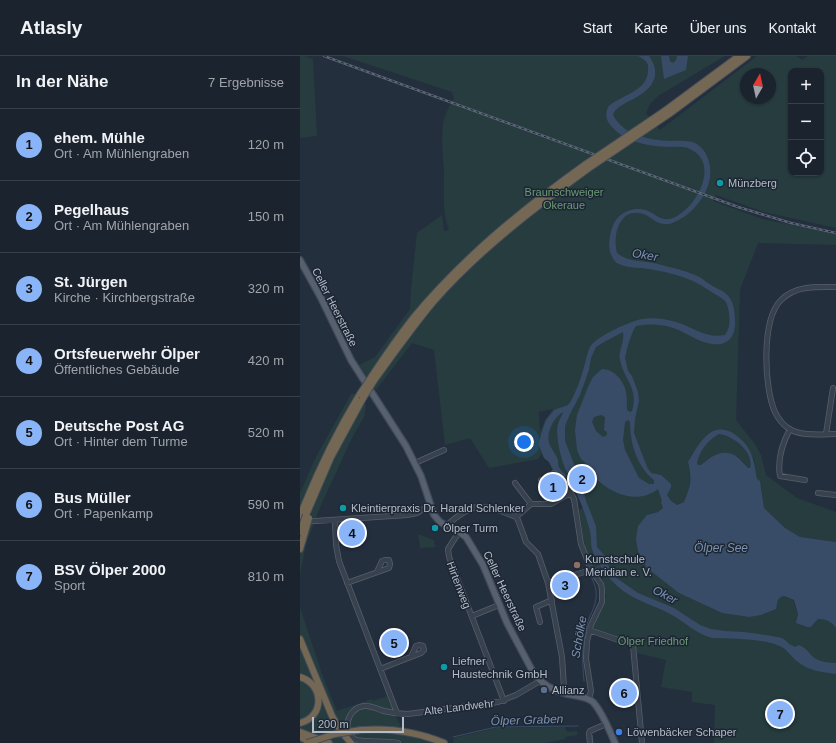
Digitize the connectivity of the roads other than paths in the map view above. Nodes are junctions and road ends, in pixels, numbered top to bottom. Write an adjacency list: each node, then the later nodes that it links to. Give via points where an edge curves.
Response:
1 (739, 56): 3 (highway)
2 (747, 56): 3 (highway)
3 (667, 112): 7 (highway, bridge, via 551,190 512,220 414,318)
4 (300, 260): 12 (main road, Celler Heerstraße, via 351,360)
5 (836, 287): 8 (street, via 790,293 781,300 774,311 767,346 768,392 774,410)
6 (833, 388): 9 (street)
7 (361, 397): 23 (highway); 23 (highway, via 331,445)
8 (790, 429): 9 (street, via 810,434); 15 (street, via 780,453 780,476)
9 (826, 434): 10 (street)
10 (836, 434)
11 (444, 450): 12 (street)
12 (415, 463): 22 (main road, Celler Heerstraße)
13 (554, 473): 18 (street)
14 (541, 480): 21 (street)
15 (805, 480)
16 (515, 482): 20 (street)
17 (818, 493): 19 (street)
18 (571, 495): 21 (street); 31 (street, via 575,502 581,544)
19 (836, 495)
20 (531, 504): 21 (street); 24 (street)
21 (551, 504)
22 (430, 505): 25 (street, via 407,516); 27 (main road, Celler Heerstraße, via 436,518)
23 (304, 515): 28 (highway, bridge)
24 (516, 518): 27 (street, via 485,506 476,506 464,511); 34 (street, via 520,522 526,542 538,554)
25 (335, 520): 26 (street); 33 (street, via 337,556)
26 (300, 522)
27 (446, 525): 29 (main road, Celler Heerstraße)
28 (302, 532): 30 (highway)
29 (459, 532): 36 (main road, Celler Heerstraße, via 470,543 483,565); 37 (street, Hirtenweg, via 448,553)
30 (300, 550)
31 (591, 570): 34 (street); 39 (street, via 601,584 602,596)
32 (377, 572): 33 (street)
33 (347, 583): 42 (street)
34 (548, 583): 35 (street)
35 (552, 600): 38 (street, via 536,607); 45 (street, via 562,657)
36 (499, 605): 37 (street, Hirtenweg); 44 (main road, Celler Heerstraße, via 529,665)
37 (472, 616): 47 (street, Hirtenweg)
38 (540, 622)
39 (589, 630): 46 (street, via 586,659 591,691); 61 (street, via 633,645)
40 (300, 639): 56 (highway, via 334,720)
41 (411, 657): 42 (street)
42 (380, 669): 48 (street)
43 (300, 677): 49 (highway, via 314,686 319,700 318,707 309,720)
44 (540, 681): 45 (main road, Celler Heerstraße); 47 (street, Alte Landwehr)
45 (563, 693): 46 (main road, Celler Heerstraße)
46 (589, 699): 50 (main road)
47 (504, 701): 48 (street, Alte Landwehr, via 408,714)
48 (397, 713): 57 (street, Alte Landwehr, via 360,706 350,714 347,725 353,738 361,742)
49 (300, 723)
50 (606, 724): 59 (street, via 588,733); 60 (main road)
51 (300, 732): 55 (highway)
52 (300, 737): 54 (highway)
53 (307, 743): 58 (highway, bridge, via 335,734 376,729 400,731)
54 (314, 743)
55 (329, 743)
56 (351, 743)
57 (398, 743)
58 (444, 743)
59 (590, 743)
60 (615, 743)
61 (642, 743)

